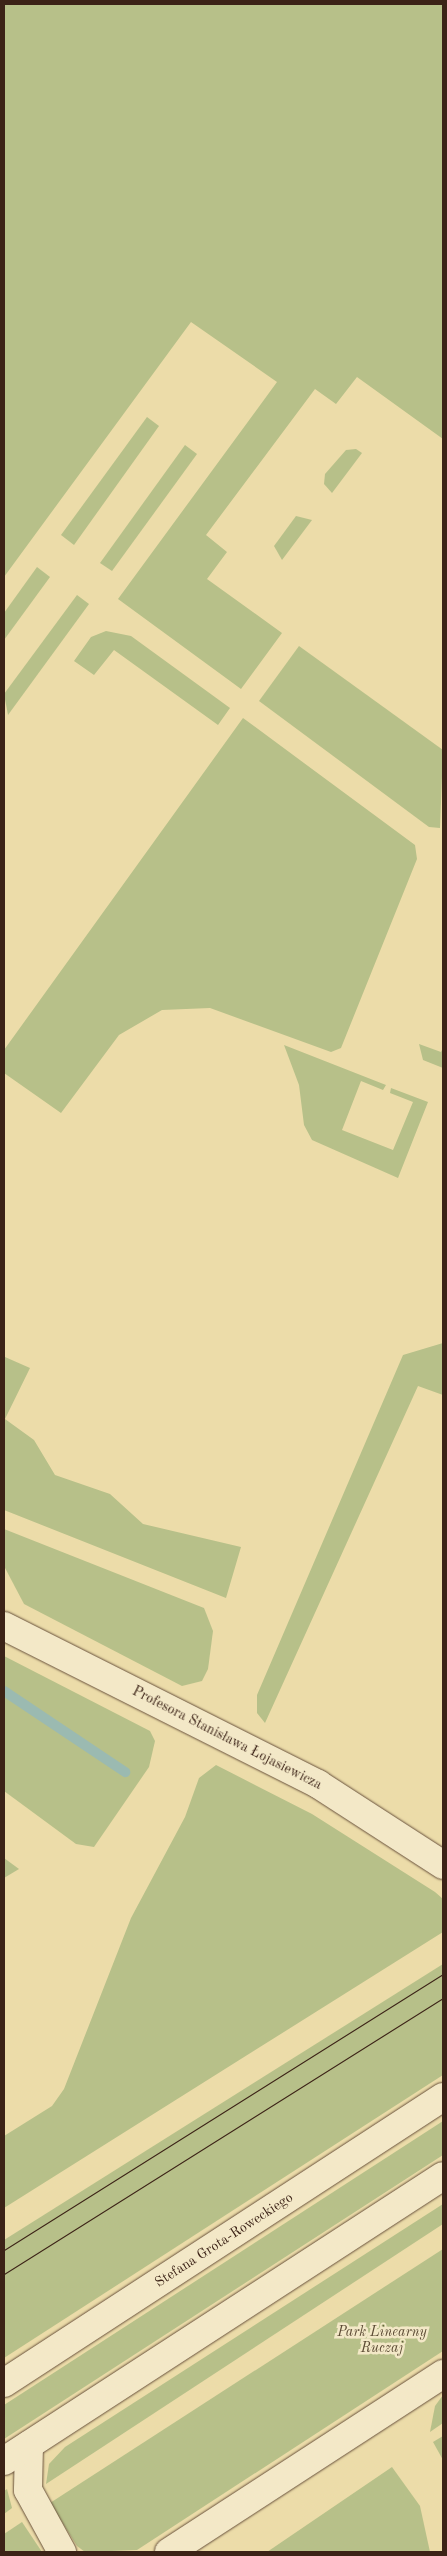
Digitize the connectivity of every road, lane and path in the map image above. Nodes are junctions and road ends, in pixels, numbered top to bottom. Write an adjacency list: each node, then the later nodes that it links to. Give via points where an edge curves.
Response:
1 (4, 1626): 2 (main road, Profesora Stanisława Łojasiewicza, via 318,1784)
2 (443, 1865)
3 (443, 2097): 6 (main road, Stefana Grota-Roweckiego)
4 (443, 2176): 7 (main road)
5 (443, 2374): 10 (main road)
6 (4, 2383)
7 (29, 2445): 8 (main road); 9 (main road, via 28,2490)
8 (4, 2461)
9 (62, 2552)
10 (169, 2552)

